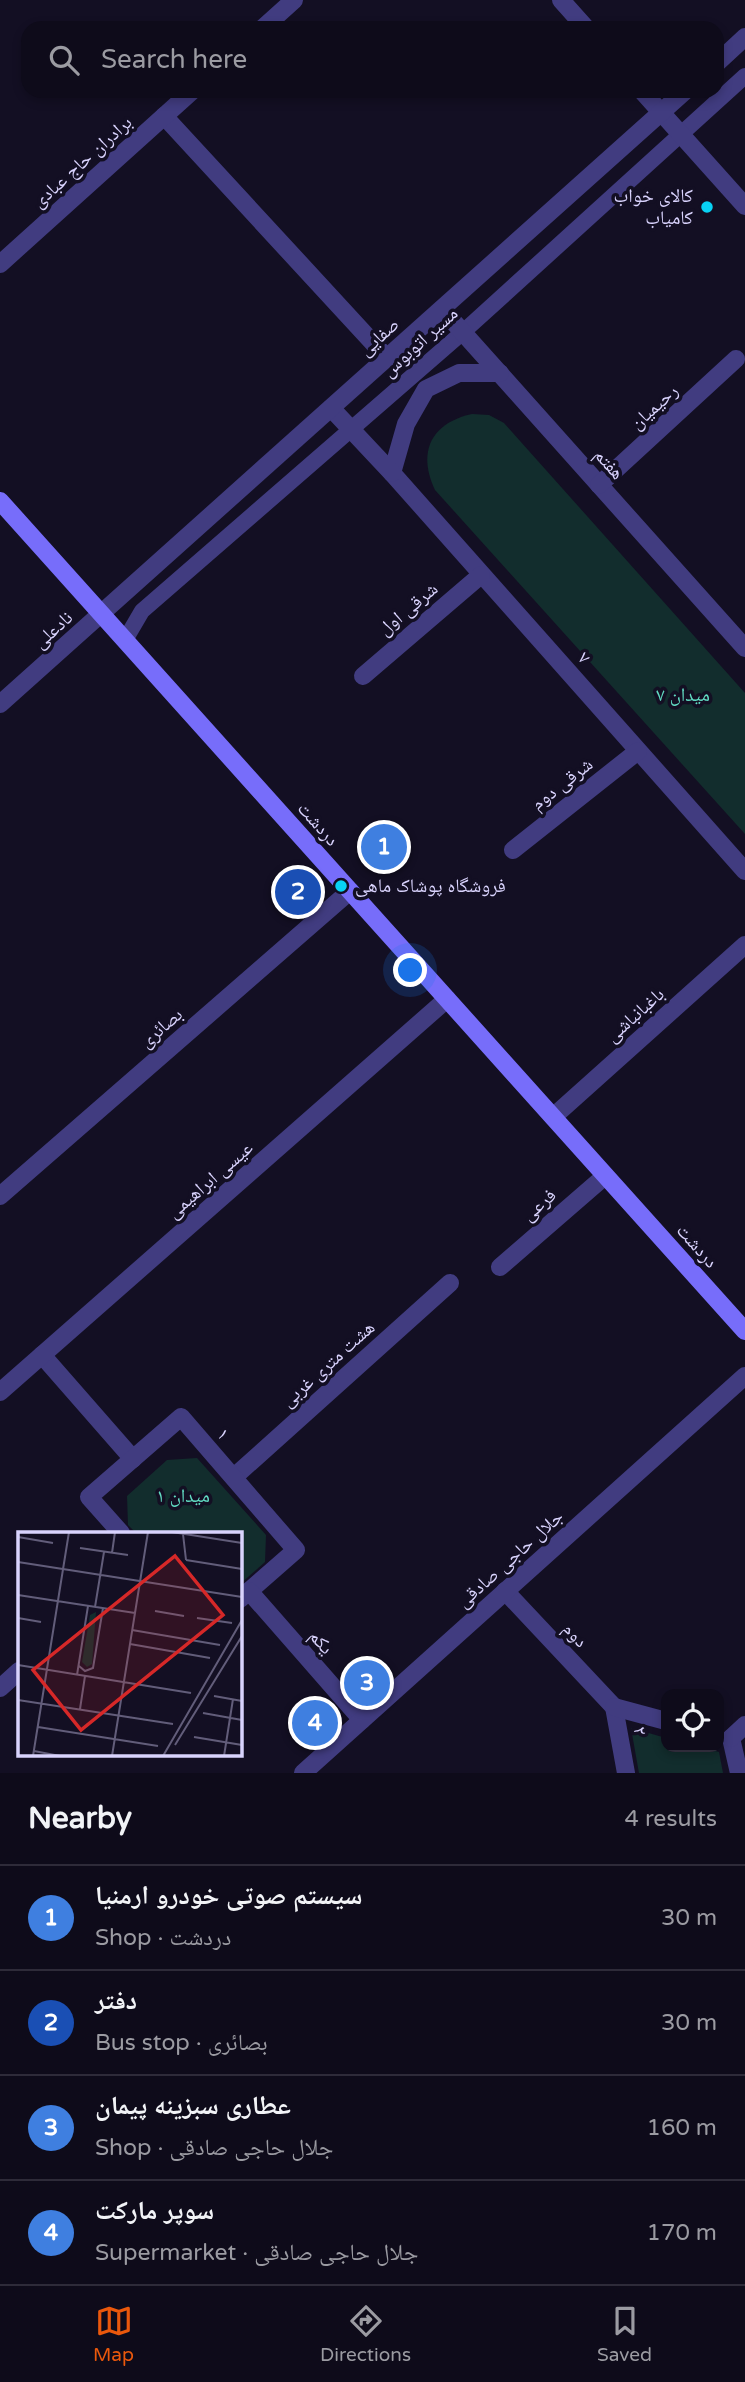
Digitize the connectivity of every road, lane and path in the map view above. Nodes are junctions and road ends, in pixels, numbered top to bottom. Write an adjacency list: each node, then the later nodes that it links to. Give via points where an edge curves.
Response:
1 (294, 0): 3 (street)
2 (561, 0): 4 (street)
3 (270, 21)
4 (580, 21)
5 (745, 37): 6 (street)
6 (724, 56)
7 (745, 76): 8 (lane, مسیر اتوبوس)
8 (724, 95)
9 (184, 98): 14 (street, برادران حاج عبادی)
10 (649, 98): 13 (street)
11 (677, 98): 13 (street, صفایی)
12 (720, 98): 15 (lane, مسیر اتوبوس)
13 (662, 112): 15 (street); 18 (street, صفایی)
14 (164, 116): 17 (street, برادران حاج عبادی); 20 (street)
15 (680, 134): 16 (street); 19 (lane, مسیر اتوبوس)
16 (745, 206)
17 (0, 264)
18 (442, 309): 19 (street, هفتم); 20 (street, صفایی)
19 (463, 332): 22 (street, هفتم); 24 (lane, مسیر اتوبوس)
20 (387, 358): 23 (street, صفایی)
21 (736, 359): 26 (street, رحیمیان)
22 (500, 373): 25 (street, via 460,373 426,389 406,424); 26 (street, هفتم)
23 (331, 408): 24 (street, ۷); 29 (street, صفایی)
24 (352, 430): 25 (street, ۷); 30 (lane, مسیر اتوبوس, via 142,611)
25 (392, 473): 28 (street, ۷)
26 (599, 485): 31 (street, هفتم)
27 (0, 501): 29 (main road, دردشت)
28 (481, 575): 32 (street, شرقی اول); 34 (street, ۷)
29 (102, 614): 30 (main road, دردشت); 33 (street, نادعلی)
30 (125, 640): 37 (main road, دردشت)
31 (745, 648)
32 (363, 676)
33 (0, 704)
34 (638, 751): 35 (street, شرقی دوم); 36 (street, ۷)
35 (513, 850)
36 (745, 871)
37 (350, 891): 39 (main road, دردشت); 42 (street, بصائری)
38 (745, 945): 40 (street, باغبانباشی)
39 (447, 999): 40 (main road, دردشت); 46 (street, عیسی ابراهیمی)
40 (553, 1117): 41 (main road, دردشت)
41 (605, 1176): 43 (street, فرعی); 45 (main road, دردشت)
42 (0, 1196)
43 (500, 1267)
44 (450, 1283): 50 (street, هشت متری غربی)
45 (745, 1331)
46 (42, 1355): 48 (street, عیسی ابراهیمی); 49 (street)
47 (745, 1376): 52 (street, جلال حاجی صادقی)
48 (0, 1392)
49 (133, 1459): 50 (street, ۱, via 181,1417); 51 (street, ۱, via 89,1497)
50 (234, 1477): 53 (street, ۱, via 296,1549)
51 (120, 1532)
52 (505, 1591): 56 (street, دوم); 57 (street, جلال حاجی صادقی)
53 (244, 1595): 57 (street, یکم)
54 (18, 1672): 55 (street)
55 (0, 1688)
56 (614, 1707): 58 (street, ۲); 62 (street, ۲)
57 (362, 1720): 61 (street, جلال حاجی صادقی)
58 (661, 1720)
59 (745, 1726): 60 (street)
60 (725, 1737): 63 (street)
61 (303, 1773)
62 (625, 1773)
63 (738, 1773)

